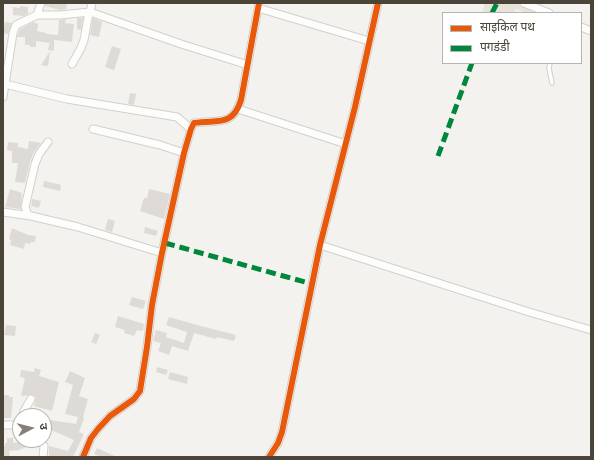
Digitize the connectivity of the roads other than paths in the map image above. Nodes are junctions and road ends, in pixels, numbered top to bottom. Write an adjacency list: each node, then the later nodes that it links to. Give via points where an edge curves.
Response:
1 (41, 3): 8 (street)
2 (92, 3): 6 (street)
3 (378, 3): 9 (street)
4 (524, 3): 7 (street)
5 (259, 5): 9 (street); 12 (street)
6 (90, 12): 8 (street); 10 (street, via 84,40); 12 (street)
7 (546, 12)
8 (37, 15): 14 (street, via 16,25)
9 (369, 40): 20 (street)
10 (72, 64)
11 (550, 64): 13 (lane)
12 (248, 65): 16 (street)
13 (552, 83)
14 (5, 84): 15 (street); 17 (street, via 67,99 177,117)
15 (3, 96)
16 (238, 109): 17 (street, via 225,121 194,123); 20 (street)
17 (191, 128): 21 (street)
18 (93, 129): 21 (street)
19 (48, 142): 23 (street, via 35,164 25,207)
20 (346, 144): 24 (street)
21 (184, 153): 25 (street)
22 (3, 212): 23 (street)
23 (28, 215): 25 (street)
24 (320, 245): 26 (street); 30 (street, via 282,432)
25 (162, 252): 29 (street, via 140,391 98,429)
26 (591, 330)
27 (31, 399): 28 (street)
28 (26, 408)
29 (83, 457)
30 (269, 457)

